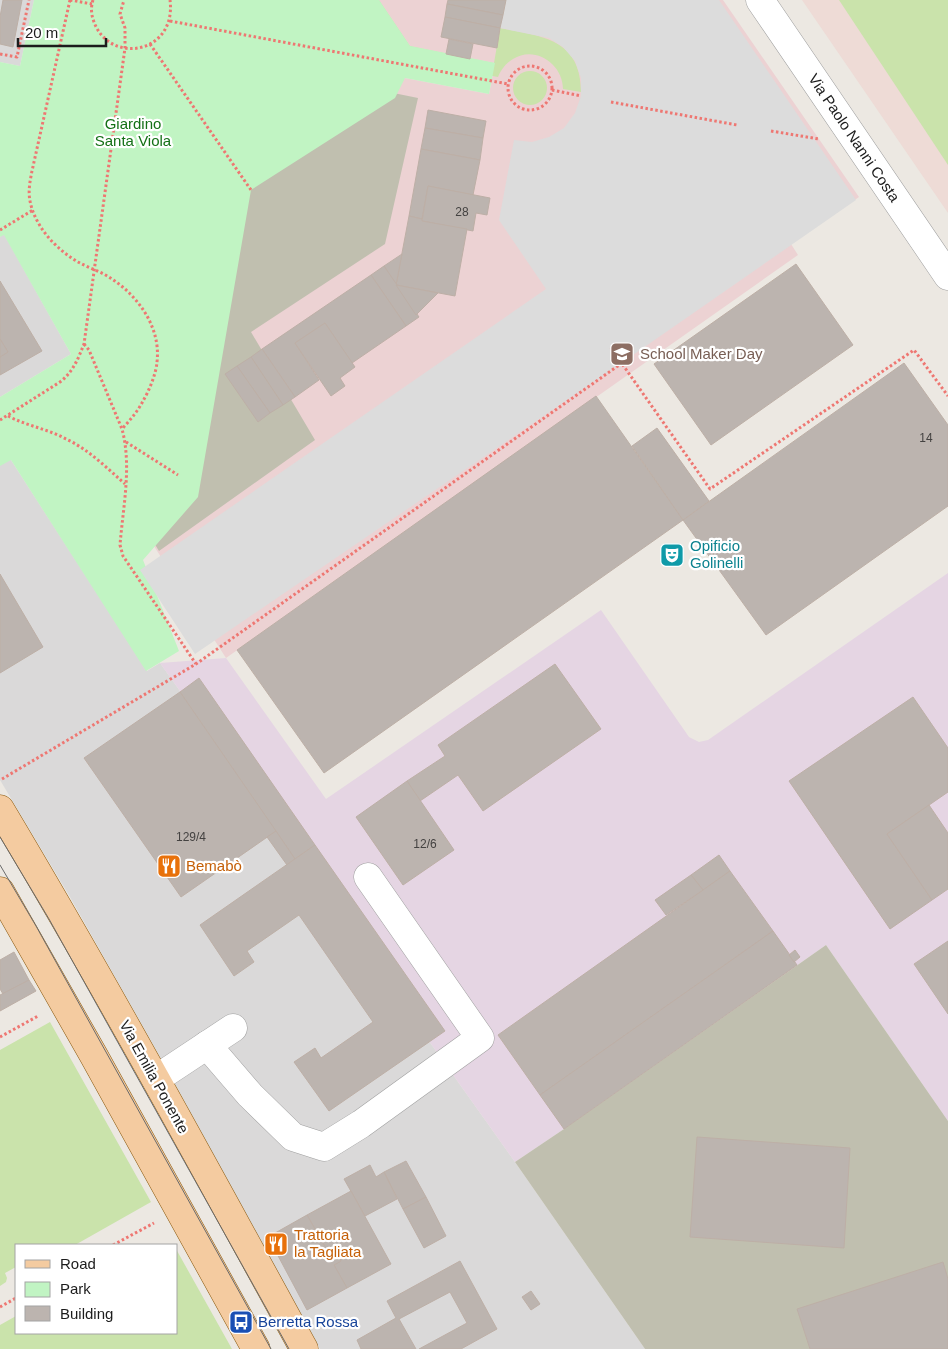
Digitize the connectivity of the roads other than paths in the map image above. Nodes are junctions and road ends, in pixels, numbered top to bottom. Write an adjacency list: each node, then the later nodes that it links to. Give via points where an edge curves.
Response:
1 (760, 0): 2 (street, Via Paolo Nanni Costa)
2 (948, 276)
3 (0, 809): 8 (main road, Via Emilia Ponente)
4 (368, 876): 7 (street, via 480,1038 324,1147 293,1137 250,1095)
5 (0, 891): 9 (main road)
6 (233, 1028): 7 (street)
7 (207, 1045): 8 (street)
8 (156, 1079): 10 (main road, Via Emilia Ponente)
9 (256, 1349)
10 (304, 1349)

